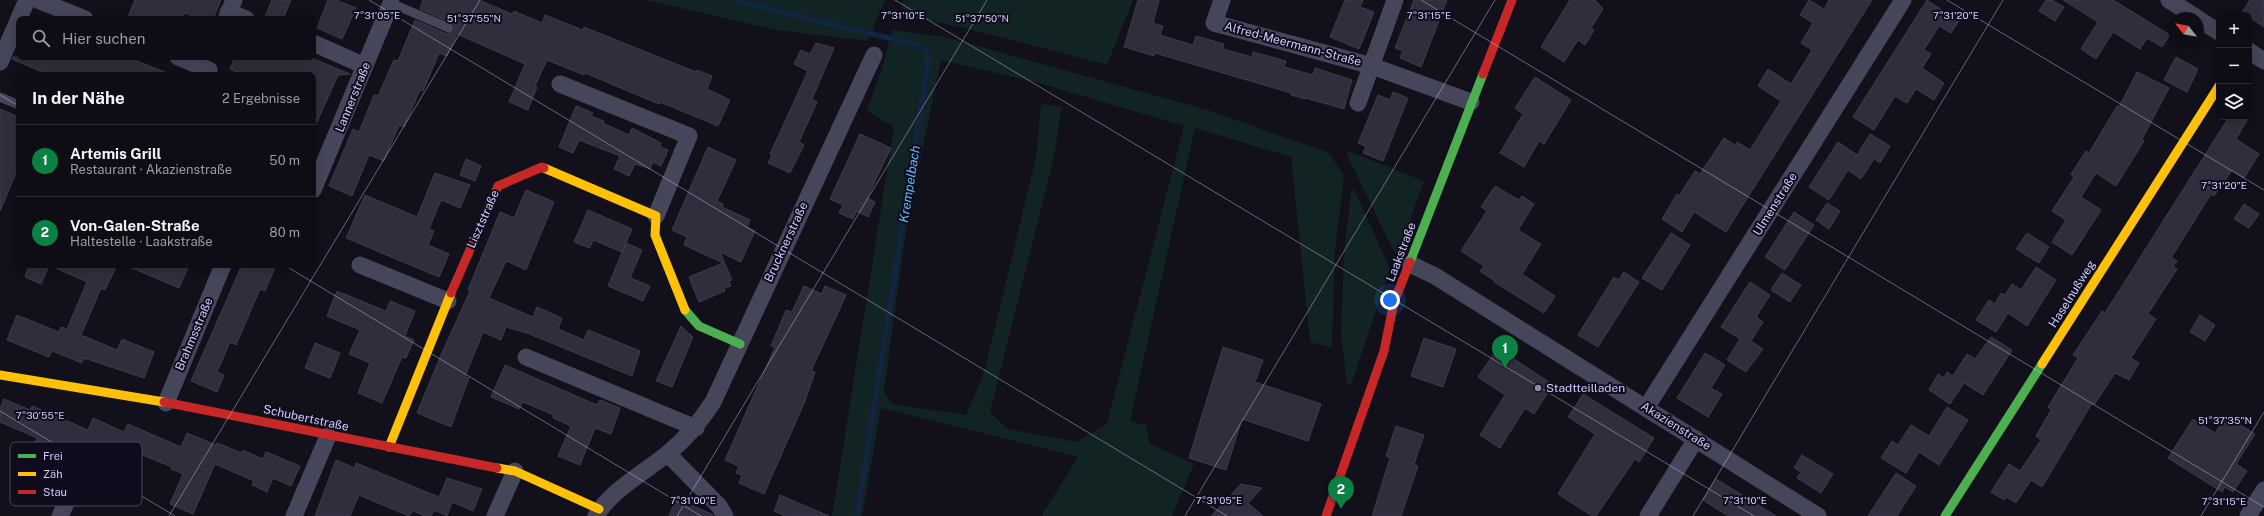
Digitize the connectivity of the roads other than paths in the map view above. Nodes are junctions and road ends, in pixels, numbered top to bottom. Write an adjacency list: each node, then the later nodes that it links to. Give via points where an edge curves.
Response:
1 (27, 0): 11 (street)
2 (38, 0): 12 (street)
3 (1222, 0): 25 (street, Alfred-Meermann-Straße, via 1214,23)
4 (1395, 0): 25 (street, Alfred-Meermann-Straße)
5 (1512, 0): 31 (street, Laakstraße)
6 (1904, 0): 43 (street, Ulmenstraße)
7 (2169, 0): 10 (street)
8 (391, 4): 16 (lane); 24 (street, Lannerstraße)
9 (229, 10): 13 (street)
10 (2188, 12)
11 (20, 16)
12 (78, 16)
13 (240, 16)
14 (2204, 22): 17 (street)
15 (16, 25): 23 (street)
16 (449, 28)
17 (2216, 30)
18 (316, 44): 24 (street)
19 (2252, 53): 22 (street)
20 (874, 55): 39 (street, Brucknerstraße)
21 (188, 60): 26 (street)
22 (2264, 61)
23 (0, 62)
24 (365, 66): 33 (street, Lannerstraße)
25 (1372, 66): 30 (street, Alfred-Meermann-Straße); 31 (street, Alfred-Meermann-Straße)
26 (211, 67)
27 (560, 84): 34 (street, via 688,136)
28 (2216, 91): 58 (street, Haselnußweg)
29 (0, 97): 32 (lane)
30 (1358, 102)
31 (1472, 102): 35 (street, Laakstraße)
32 (16, 104)
33 (316, 183)
34 (656, 216): 38 (street, Lisztstraße, via 542,167 498,186); 39 (street, via 655,235 686,313 698,326)
35 (1410, 264): 43 (street, Akazienstraße, via 1435,276); 55 (street, Laakstraße, via 1394,302 1384,351)
36 (360, 265): 38 (street)
37 (222, 268): 42 (street, Brahmsstraße)
38 (448, 301): 47 (street, Lisztstraße)
39 (740, 344): 44 (street, Brucknerstraße, via 713,402)
40 (526, 357): 44 (street)
41 (0, 375): 42 (street, Schubertstraße)
42 (166, 403): 45 (street, Schubertstraße)
43 (1646, 408): 46 (street, Akazienstraße)
44 (696, 428): 48 (street, Brucknerstraße)
45 (328, 436): 47 (street, Schubertstraße); 52 (street)
46 (1696, 439): 56 (street); 57 (street, Akazienstraße)
47 (389, 447): 49 (street, Schubertstraße)
48 (668, 454): 51 (street, Brucknerstraße, via 632,480); 54 (street, via 719,506)
49 (515, 471): 51 (street, Schubertstraße, via 558,489); 53 (street)
50 (2264, 490): 59 (street)
51 (597, 513)
52 (294, 516)
53 (495, 516)
54 (725, 516)
55 (1326, 516)
56 (1648, 516)
57 (1818, 516)
58 (1945, 516)
59 (2248, 516)

